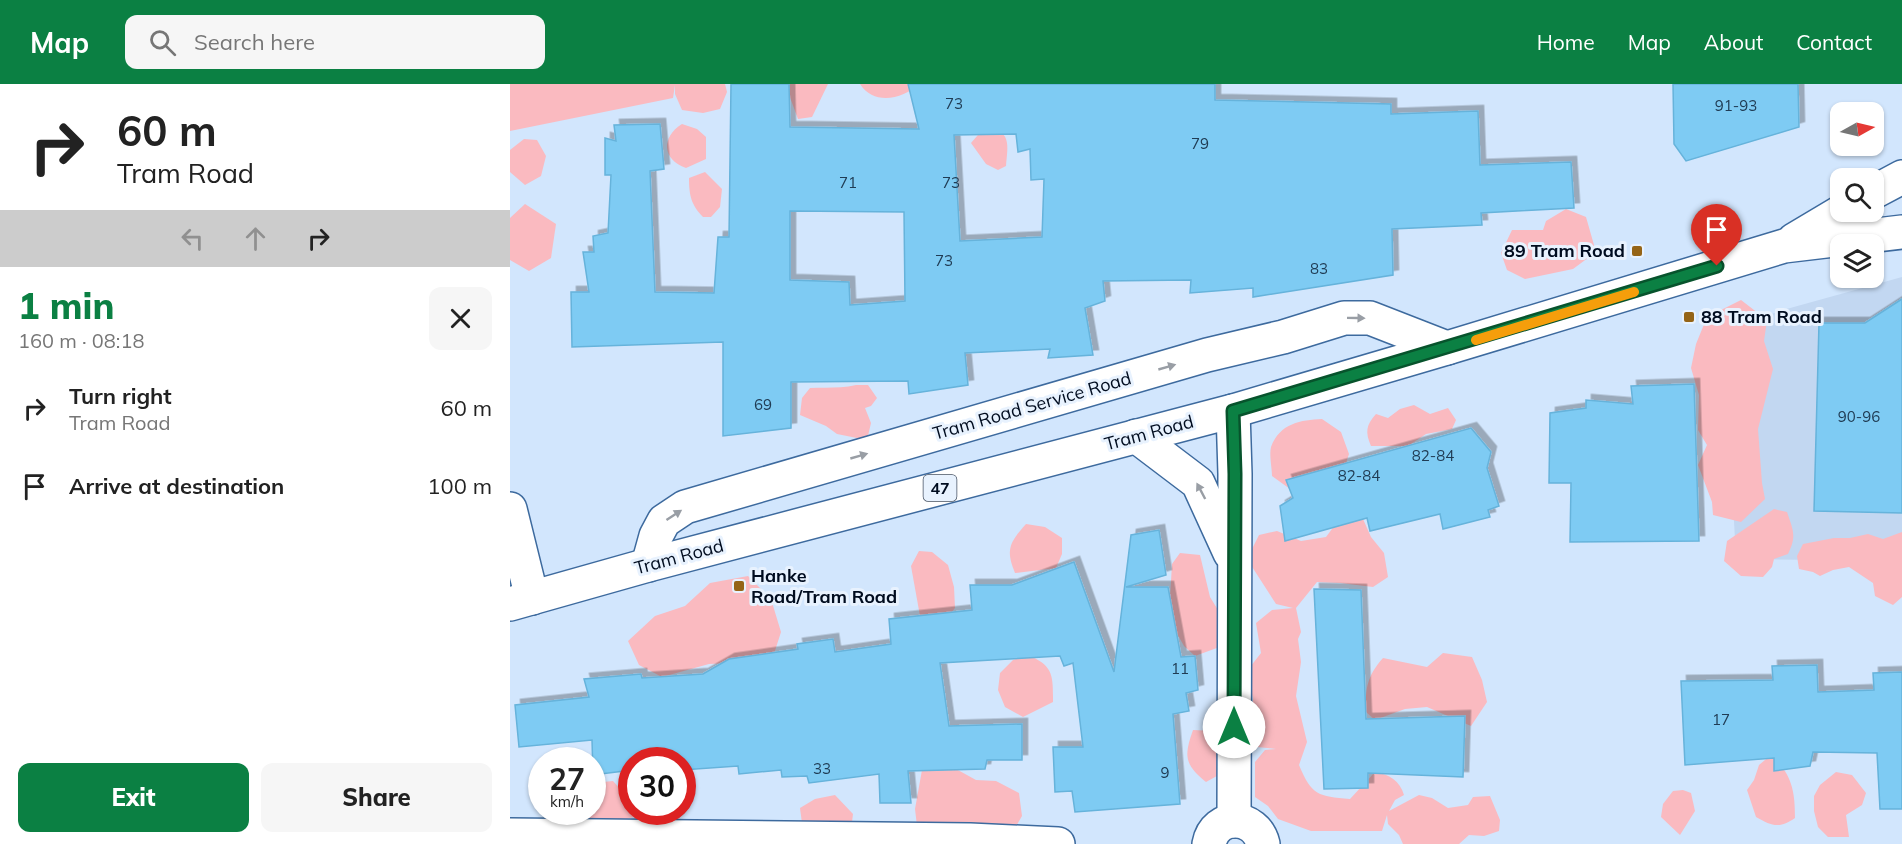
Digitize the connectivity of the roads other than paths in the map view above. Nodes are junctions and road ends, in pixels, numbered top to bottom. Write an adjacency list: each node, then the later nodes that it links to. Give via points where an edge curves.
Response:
1 (1902, 177): 2 (street)
2 (1884, 187)
3 (1830, 219): 5 (street, Tram Road / 47)
4 (1902, 232): 5 (street, Tram Road / 47)
5 (1784, 246): 6 (street, Tram Road / 47)
6 (1447, 348): 7 (street, Tram Road / 47); 11 (street, Tram Road Service Road, one-way to 6, via 664,521 686,507 1344,318 1370,318)
7 (1233, 411): 8 (street, Tram Road / 47); 10 (street)
8 (1136, 436): 10 (street, one-way to 8, via 1198,483); 11 (street, Tram Road / 47)
9 (510, 509): 12 (street)
10 (1234, 563): 13 (street)
11 (648, 565): 12 (street, Tram Road / 47)
12 (521, 601)
13 (1234, 821): 16 (street, via 1219,824 1211,833); 17 (street, via 1250,824 1261,833)
14 (510, 835): 15 (street)
15 (1058, 844)
16 (1209, 844)
17 (1263, 844)

